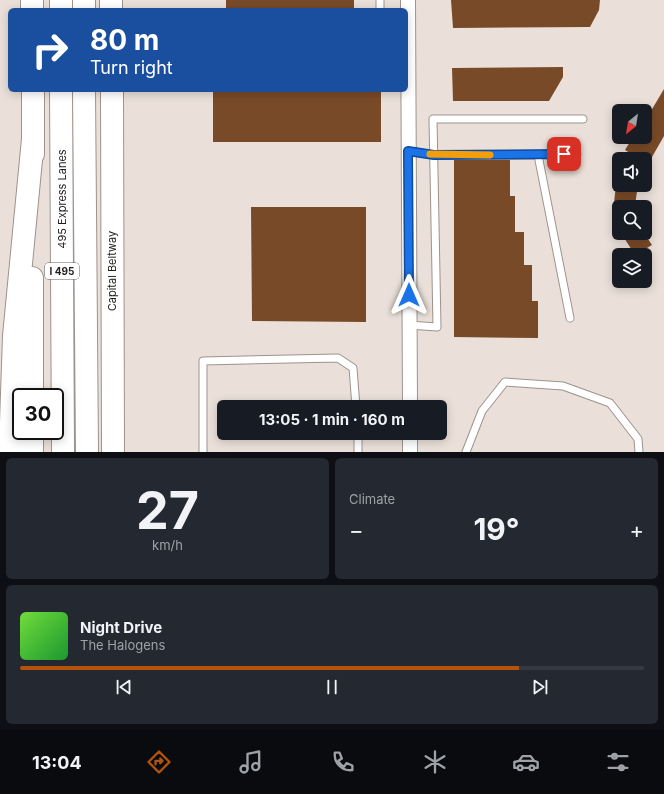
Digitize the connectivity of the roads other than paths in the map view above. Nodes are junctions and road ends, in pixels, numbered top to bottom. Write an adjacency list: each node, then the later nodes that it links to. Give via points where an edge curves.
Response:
1 (408, 0): 8 (street)
2 (33, 92): 7 (highway, I 495)
3 (61, 92): 23 (highway, 495 Express Lanes / I 495)
4 (84, 92): 24 (highway, 495 Express Lanes / I 495)
5 (112, 92): 12 (highway, Capital Beltway)
6 (582, 119): 10 (lane, via 433,119)
7 (33, 138): 15 (highway, I 495); 21 (highway, via 14,336)
8 (408, 151): 10 (lane); 14 (street)
9 (577, 154): 11 (lane)
10 (434, 155): 11 (lane); 14 (lane, via 437,327)
11 (538, 155): 13 (lane)
12 (112, 273): 25 (highway, Capital Beltway); 26 (highway)
13 (570, 318)
14 (409, 325): 17 (street)
15 (32, 388)
16 (355, 400): 27 (lane, via 353,368 338,358 203,361)
17 (410, 400)
18 (32, 440): 22 (highway)
19 (358, 440): 28 (lane)
20 (410, 440): 29 (street)
21 (10, 452)
22 (32, 452)
23 (63, 452)
24 (87, 452)
25 (113, 452)
26 (126, 452)
27 (203, 452)
28 (358, 452)
29 (410, 452)
30 (466, 452): 31 (lane, via 482,411 505,382 563,386 610,403 638,439)
31 (639, 452)

